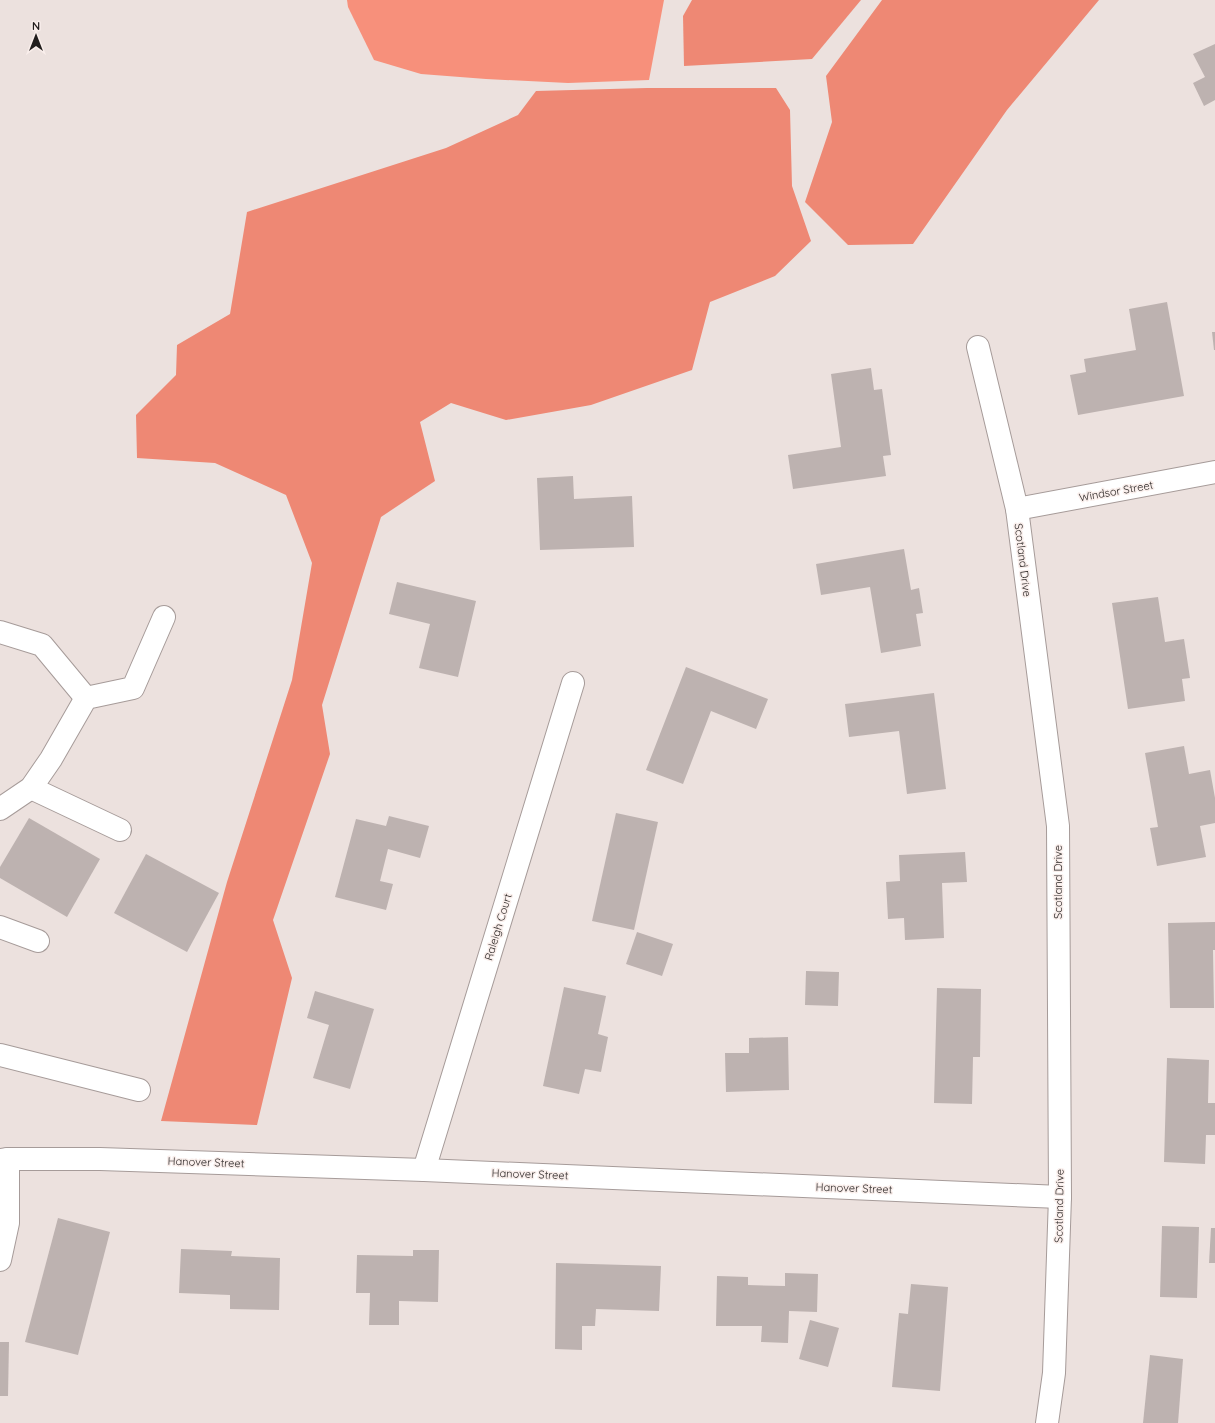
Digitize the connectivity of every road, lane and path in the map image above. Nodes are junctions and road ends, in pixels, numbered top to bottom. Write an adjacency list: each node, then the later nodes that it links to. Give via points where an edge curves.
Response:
1 (978, 348): 3 (street, Scotland Drive)
2 (1215, 472): 3 (street, Windsor Street)
3 (1017, 509): 17 (street, Scotland Drive, via 1058,826)
4 (164, 617): 7 (street, via 133,688)
5 (0, 632): 7 (street, via 42,645)
6 (573, 683): 16 (street, Raleigh Court)
7 (86, 698): 8 (street)
8 (31, 788): 9 (street); 10 (street)
9 (0, 809)
10 (120, 830)
11 (0, 927): 12 (street)
12 (38, 941)
13 (0, 1055): 14 (street)
14 (139, 1090)
15 (4, 1160): 16 (street, Hanover Street, via 100,1159); 18 (street, via 8,1222)
16 (424, 1170): 17 (street, Hanover Street)
17 (1060, 1197): 19 (street, Scotland Drive, via 1054,1373)
18 (0, 1260)
19 (1047, 1423)

